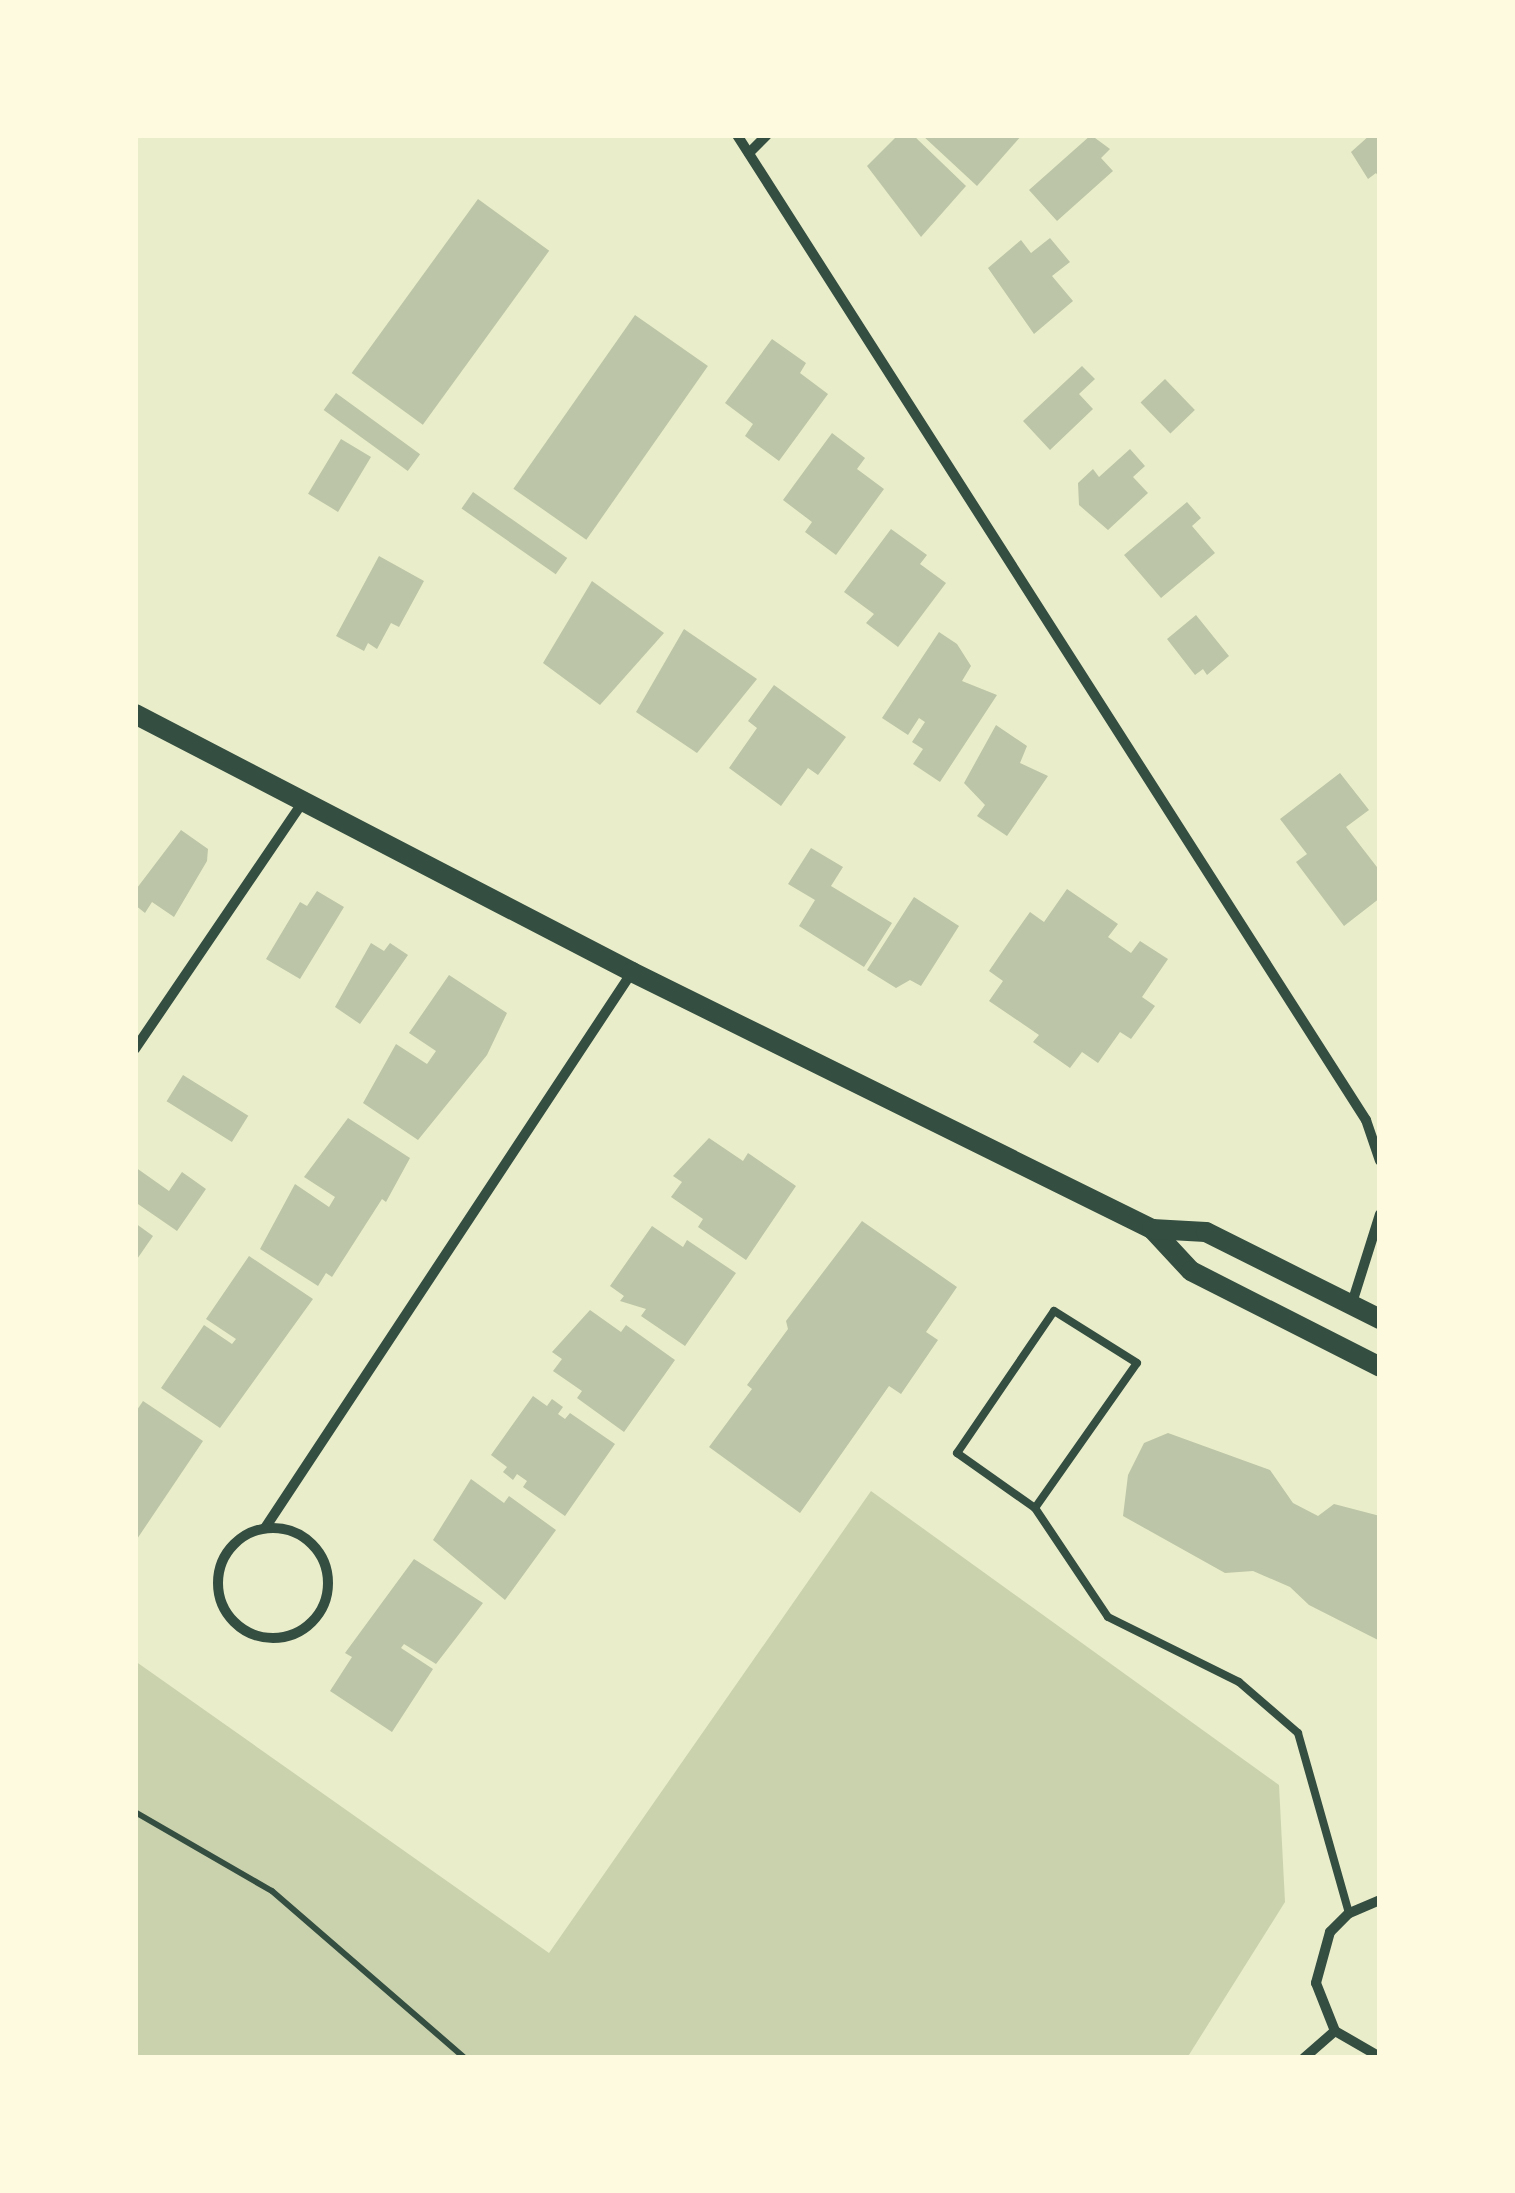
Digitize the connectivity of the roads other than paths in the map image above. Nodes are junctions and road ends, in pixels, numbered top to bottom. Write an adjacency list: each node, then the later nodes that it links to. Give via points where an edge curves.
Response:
1 (737, 135): 3 (street)
2 (767, 135): 3 (street)
3 (749, 153): 8 (street, via 1366,1120)
4 (135, 714): 5 (main road)
5 (305, 800): 6 (main road); 7 (street)
6 (632, 972): 10 (main road); 15 (street)
7 (135, 1049)
8 (1380, 1161)
9 (1380, 1214): 11 (street)
10 (1152, 1229): 11 (main road, via 1206,1232); 13 (main road, via 1191,1271)
11 (1352, 1303): 12 (main road)
12 (1380, 1319)
13 (1380, 1368)
14 (1036, 1508): 14 (lane, via 1137,1363 1054,1312 957,1453); 17 (lane, via 1108,1616 1240,1682 1298,1734)
15 (264, 1528): 15 (street, via 232,1546 218,1580 220,1598 241,1628 277,1638 295,1633 321,1610 328,1575 313,1544)
16 (1380, 1900): 17 (street)
17 (1349, 1913): 18 (street, via 1319,1956 1322,2008)
18 (1335, 2031): 19 (street); 20 (street)
19 (1380, 2057)
20 (1304, 2058)

